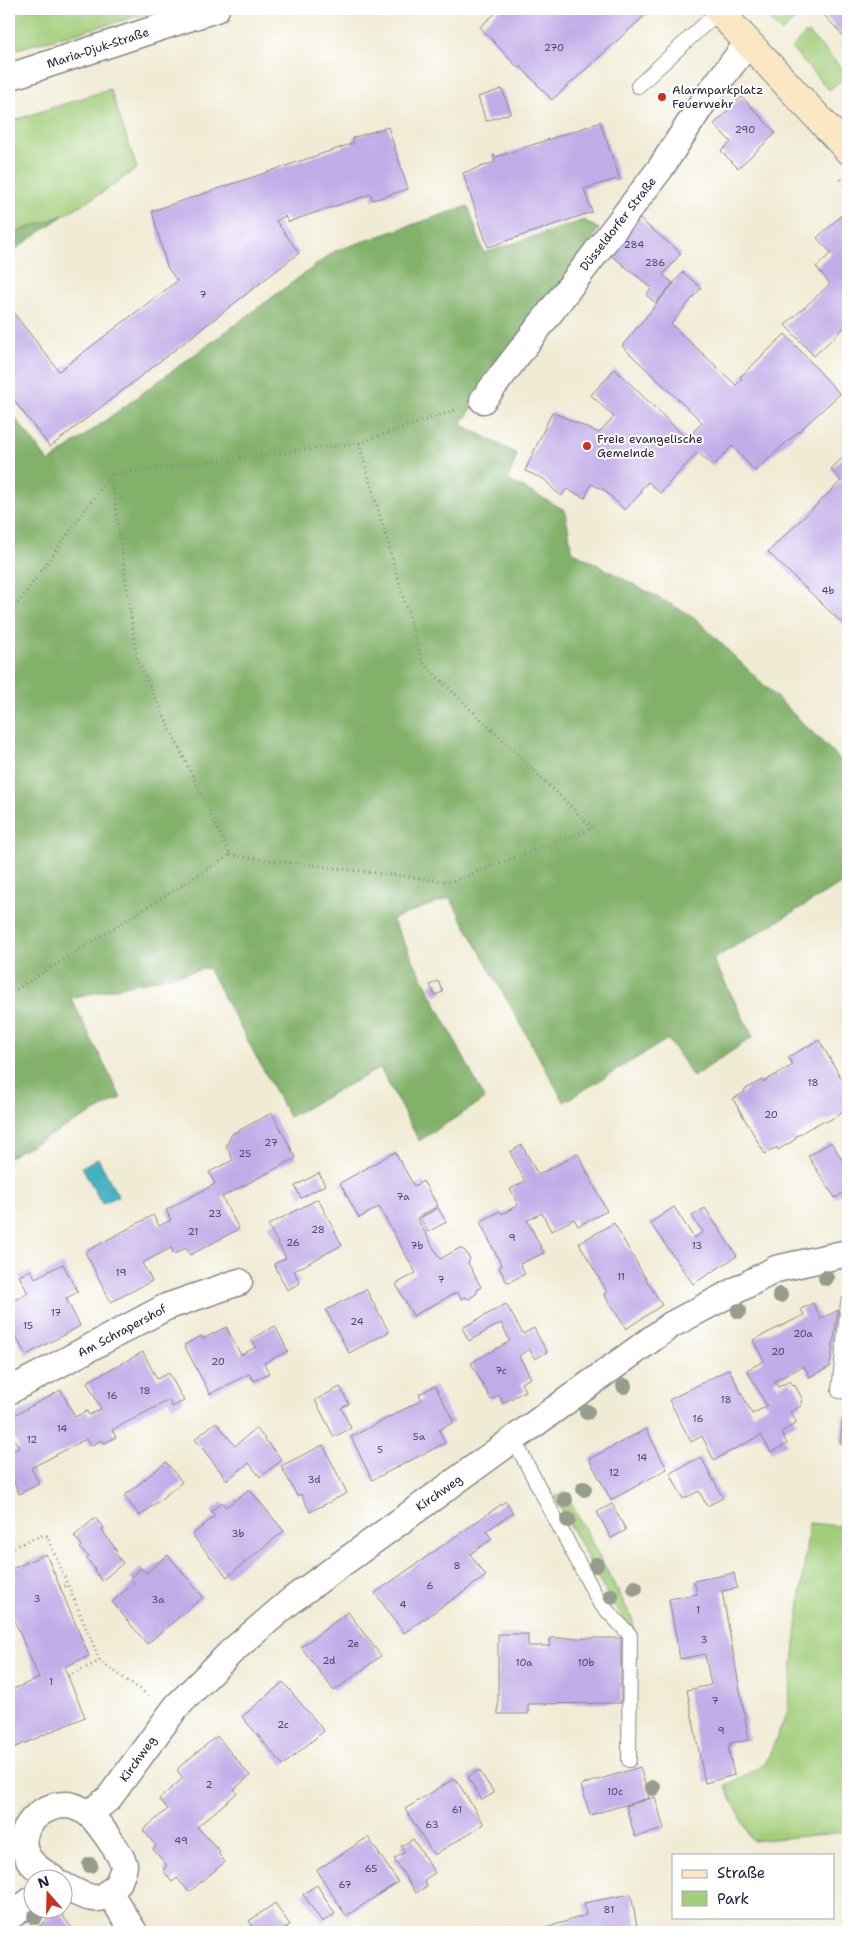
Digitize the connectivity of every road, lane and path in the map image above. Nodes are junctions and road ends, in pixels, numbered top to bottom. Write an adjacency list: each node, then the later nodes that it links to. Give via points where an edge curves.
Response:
1 (216, 9): 4 (street, Maria-Djuk-Straße)
2 (718, 10): 3 (main road); 5 (lane)
3 (748, 42): 6 (main road); 7 (street, Düsseldorfer Straße, via 706,98 660,169)
4 (9, 78)
5 (638, 86)
6 (848, 150)
7 (482, 400): 8 (path)
8 (358, 443): 9 (path); 11 (path, via 422,662 593,828 450,882)
9 (111, 474): 10 (path); 11 (path, via 137,659)
10 (9, 616)
11 (230, 855): 12 (path)
12 (9, 994)
13 (848, 1253): 18 (street, Kirchweg, via 776,1269 671,1326)
14 (239, 1282): 16 (street, Am Schrapershof, via 166,1307)
15 (848, 1303): 17 (lane, via 839,1391)
16 (9, 1391)
17 (848, 1392)
18 (514, 1440): 24 (street, Kirchweg, via 293,1599 231,1652); 25 (lane, via 599,1602 630,1636)
19 (9, 1550): 20 (path, via 47,1536)
20 (68, 1585): 21 (path); 22 (path)
21 (60, 1588)
22 (100, 1661): 23 (path); 24 (path)
23 (68, 1676)
24 (172, 1712): 26 (street, Kirchweg, via 109,1798)
25 (629, 1760)
26 (89, 1814): 27 (street, via 78,1807 55,1806); 30 (street, via 124,1864)
27 (17, 1827): 28 (street, via 24,1839 27,1856)
28 (38, 1868)
29 (72, 1890): 30 (street, via 91,1899)
30 (110, 1892): 33 (street)
31 (22, 1907): 32 (street)
32 (9, 1917)
33 (134, 1932)

